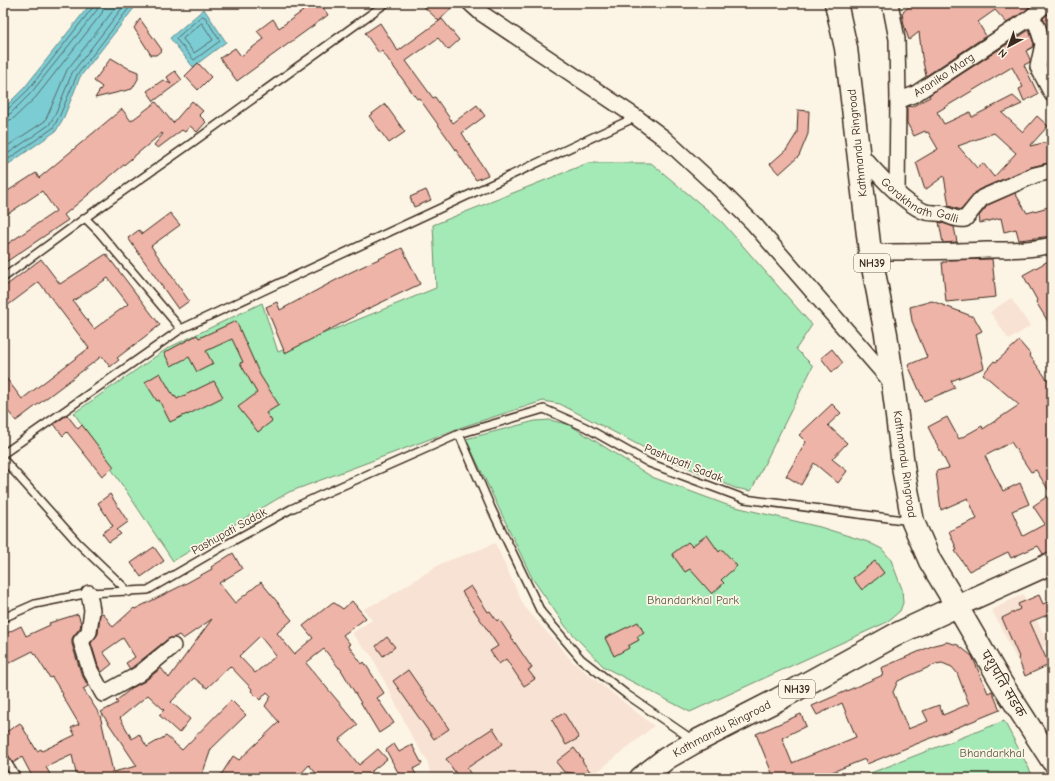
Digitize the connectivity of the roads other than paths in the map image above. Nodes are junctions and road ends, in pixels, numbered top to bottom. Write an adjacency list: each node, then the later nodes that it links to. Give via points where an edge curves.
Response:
1 (386, 3): 13 (lane)
2 (470, 3): 9 (street, via 481,13)
3 (836, 3): 10 (highway, Kathmandu Ringroad / NH39, via 846,48)
4 (890, 3): 8 (street, via 897,40)
5 (1047, 3): 6 (street, Araniko Marg)
6 (1030, 18): 7 (street, via 1037,24 1043,44 1038,67); 8 (street, Araniko Marg, via 915,94)
7 (1052, 94)
8 (898, 102): 12 (street)
9 (636, 117): 17 (lane); 18 (street, via 664,138 754,224)
10 (858, 152): 12 (street, Gorakhnath Galli); 15 (highway, Kathmandu Ringroad / NH39)
11 (1052, 171): 12 (street, Gorakhnath Galli, via 1035,175 982,198 965,219 958,220 943,214 924,212)
12 (897, 193)
13 (85, 218): 16 (lane); 17 (lane)
14 (1052, 245): 15 (street, via 1012,250)
15 (870, 252): 18 (highway, Kathmandu Ringroad / NH39)
16 (3, 278)
17 (181, 329): 20 (lane)
18 (893, 384): 22 (highway, Kathmandu Ringroad / NH39)
19 (459, 434): 22 (lane, Pashupati Sadak, via 544,409 585,427 649,463 745,499); 24 (lane, Pashupati Sadak, via 291,509 148,590); 29 (lane, via 541,612 581,659)
20 (3, 454)
21 (3, 459): 24 (lane, via 78,544)
22 (913, 522): 26 (highway, Kathmandu Ringroad / NH39, via 930,561)
23 (1052, 563): 26 (main road)
24 (130, 592): 25 (lane, Pashupati Sadak)
25 (89, 593): 27 (lane, Pashupati Sadak, via 35,604); 28 (street, via 92,610 89,632 81,642 90,670 103,694 139,674)
26 (957, 606): 29 (highway, Kathmandu Ringroad / NH39, via 897,634); 31 (main road, पशुपति सडक, via 1001,682)
27 (3, 618)
28 (173, 646)
29 (695, 742): 33 (highway, Kathmandu Ringroad / NH39, via 667,758)
30 (3, 756): 32 (lane)
31 (1052, 761)
32 (17, 778)
33 (641, 778)

